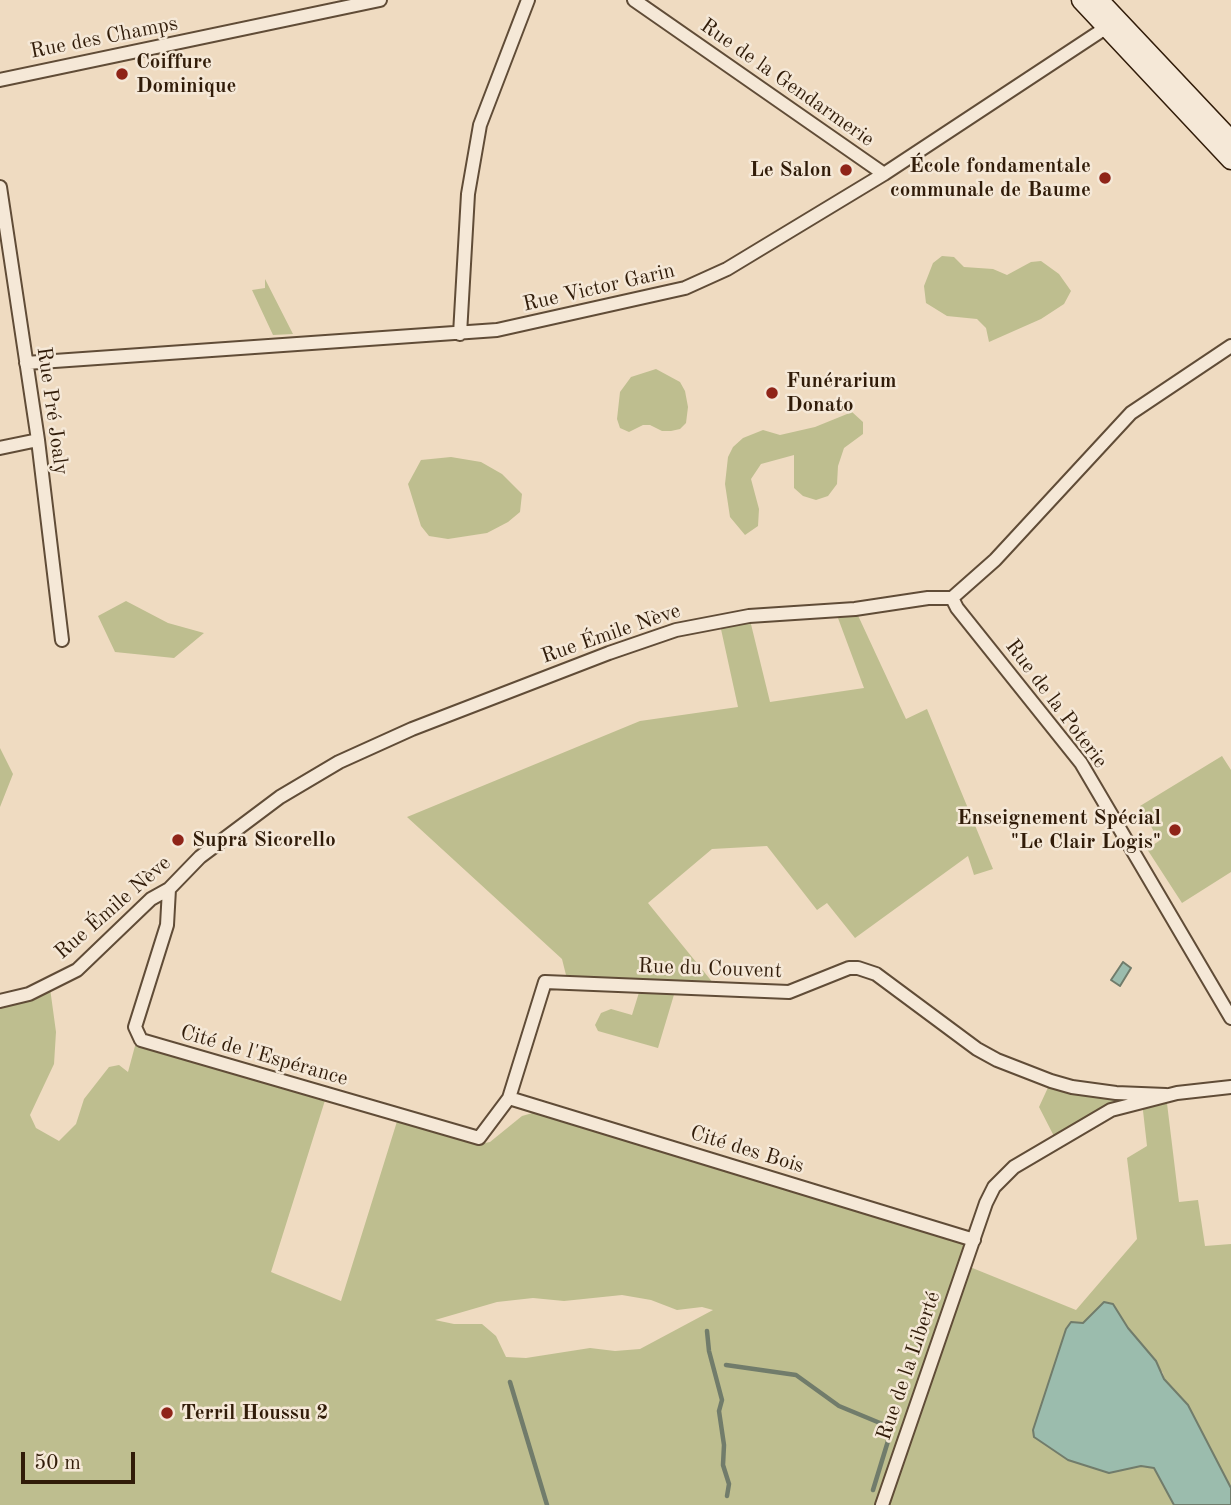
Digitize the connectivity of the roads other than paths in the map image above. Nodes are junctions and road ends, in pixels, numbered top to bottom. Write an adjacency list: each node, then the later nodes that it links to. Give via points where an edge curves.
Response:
1 (528, 0): 12 (street, via 480,125 468,194)
2 (634, 0): 10 (street, Rue de la Gendarmerie)
3 (1081, 0): 6 (main road)
4 (1099, 0): 8 (main road)
5 (375, 1): 7 (street, Rue des Champs)
6 (1107, 27): 9 (main road); 10 (street, Rue Victor Garin)
7 (0, 80)
8 (1231, 140)
9 (1231, 160)
10 (884, 174): 12 (street, Rue Victor Garin, via 727,269 685,288)
11 (0, 187): 14 (street, Rue Pré Joaly)
12 (460, 334): 14 (street, Rue Victor Garin)
13 (1231, 346): 17 (street, via 1131,413 995,560)
14 (26, 363): 15 (street, Rue Pré Joaly)
15 (38, 440): 16 (street); 18 (street, Rue Pré Joaly)
16 (0, 447)
17 (952, 598): 19 (street, Rue Émile Nève, via 719,620 609,653 411,729 308,779 220,840); 21 (street, Rue de la Poterie, via 1081,763)
18 (62, 640)
19 (169, 889): 20 (street, Rue Émile Nève, via 151,899 77,970 29,994); 24 (street, Cité de l'Espérance, via 167,925 135,1027 141,1040 479,1138)
20 (0, 1002)
21 (1231, 1018)
22 (1231, 1087): 23 (street, Rue du Couvent)
23 (1166, 1096): 24 (street, Rue du Couvent, via 1072,1087 997,1060 876,974 849,968 789,992 545,982); 25 (street, Rue du Couvent, via 1111,1110 1014,1167 990,1195)
24 (509, 1098): 25 (street, Cité des Bois)
25 (974, 1240): 26 (street, Rue de la Liberté)
26 (882, 1505)

